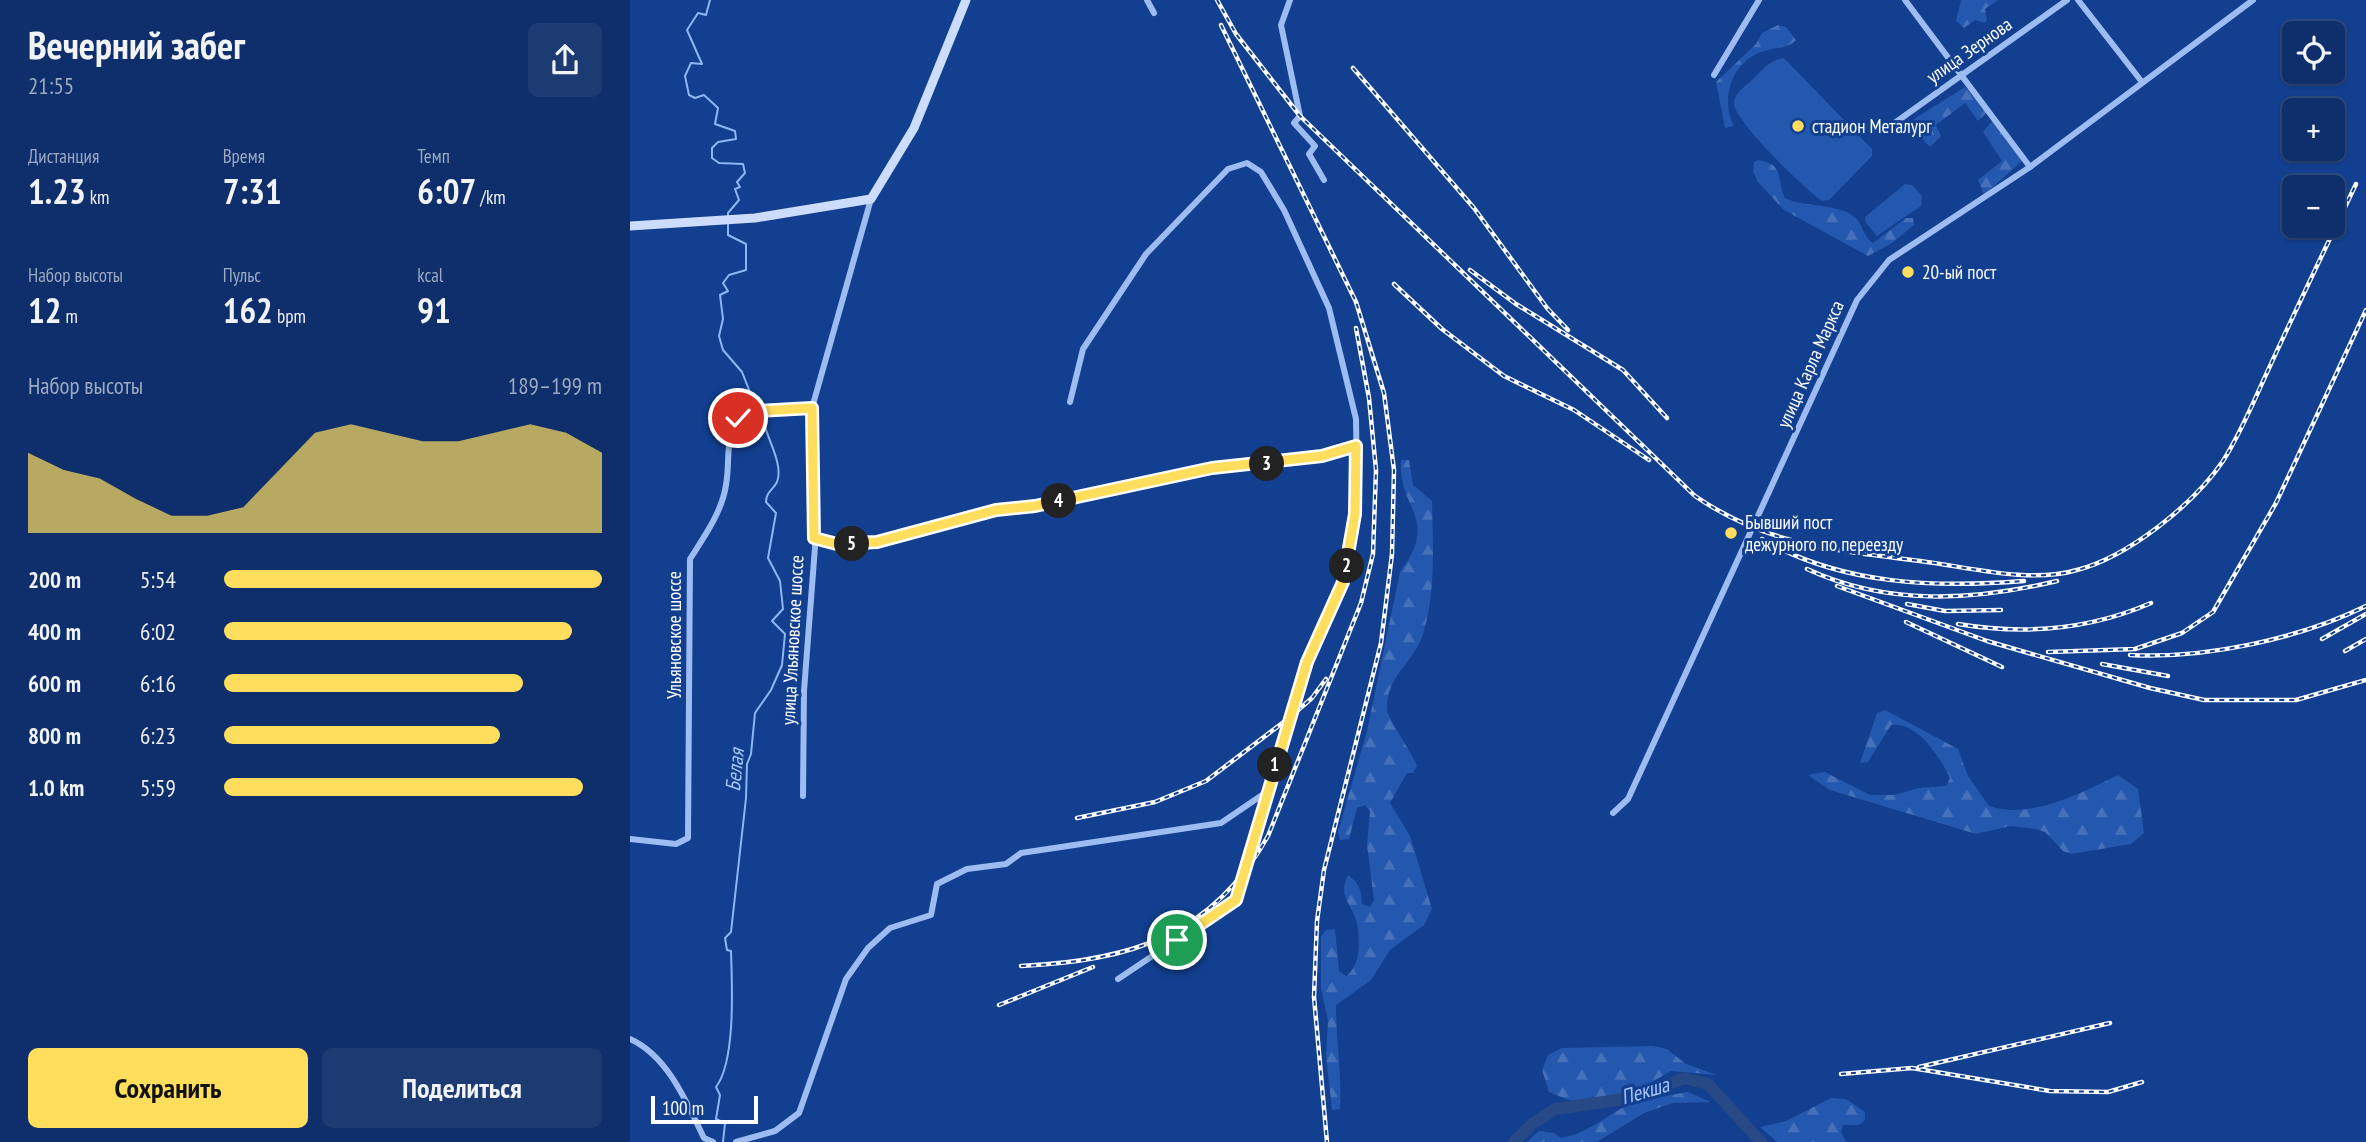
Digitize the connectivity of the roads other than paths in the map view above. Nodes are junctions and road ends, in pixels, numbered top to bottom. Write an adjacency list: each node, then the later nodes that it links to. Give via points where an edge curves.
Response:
1 (966, 0): 16 (street, улица Ульяновское шоссе, via 914,128)
2 (1147, 0): 9 (street)
3 (1290, 0): 15 (street, via 1281,25 1300,116 1294,123 1315,146 1309,154)
4 (1759, 0): 11 (street)
5 (1905, 0): 10 (street)
6 (2067, 0): 10 (street, улица Зернова)
7 (2078, 0): 12 (street)
8 (2253, 0): 12 (street, улица Карла Маркса)
9 (1154, 13)
10 (1961, 74): 13 (street, улица Зернова); 14 (street)
11 (1714, 75)
12 (2142, 82): 14 (street, улица Карла Маркса)
13 (1889, 127)
14 (2030, 167): 24 (street, улица Карла Маркса, via 1889,260 1857,300 1628,799)
15 (1324, 180)
16 (871, 199): 17 (street, via 755,218); 19 (street, улица Ульяновское шоссе)
17 (630, 226)
18 (1070, 402): 20 (street, via 1083,349 1146,254 1228,169 1247,163 1261,172 1284,210 1329,308 1356,419)
19 (812, 408): 21 (street, улица Ульяновское шоссе); 25 (street, Ульяновское шоссе, via 742,412 730,429 726,488 690,559 688,838 676,844)
20 (1356, 446): 21 (street, via 1322,456 1212,468 1035,506 996,510 877,542 837,544); 22 (street, via 1349,557 1307,662)
21 (814, 538): 23 (street, улица Ульяновское шоссе)
22 (1268, 791): 26 (street, via 1236,900); 29 (street, via 1221,823 1021,853 1006,864 967,869 937,884 930,915 890,928 868,948 846,979 799,1113 775,1131)
23 (803, 796)
24 (1613, 813)
25 (630, 839)
26 (1118, 979)
27 (630, 1039): 28 (street, via 659,1062 704,1138)
28 (713, 1142)
29 (736, 1142)

